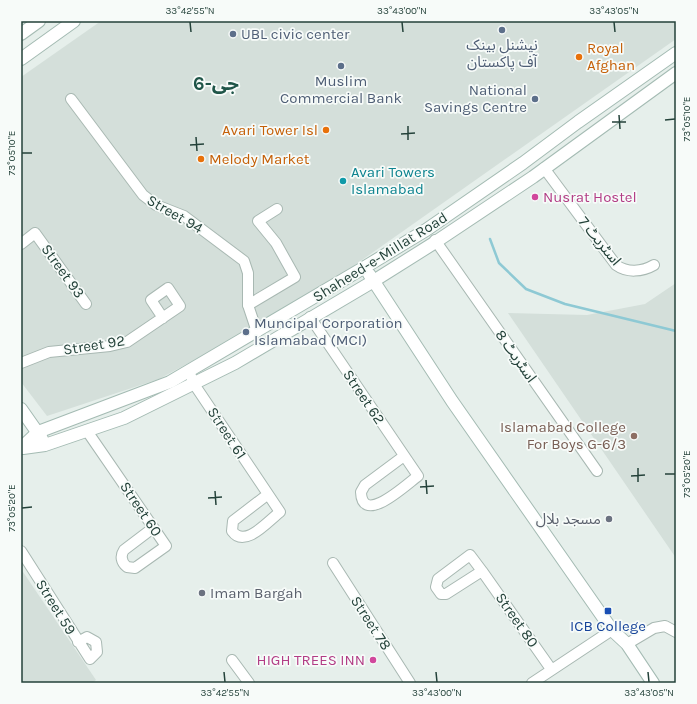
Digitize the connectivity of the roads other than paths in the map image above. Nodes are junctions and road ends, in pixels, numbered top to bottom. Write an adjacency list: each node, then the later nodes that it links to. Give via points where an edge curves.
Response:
1 (39, 21): 3 (main road)
2 (74, 21): 5 (main road)
3 (21, 34)
4 (676, 53): 8 (main road, Shaheed-e-Millat Road)
5 (21, 59)
6 (676, 73): 9 (main road, Shaheed-e-Millat Road)
7 (71, 99): 18 (street, Street 94, via 143,195 156,205 184,216 244,261 248,273)
8 (523, 163): 10 (main road); 15 (main road, Shaheed-e-Millat Road)
9 (544, 168): 10 (main road, Shaheed-e-Millat Road); 14 (street, اسٹریٹ 7, via 616,265 627,270 642,270)
10 (533, 177): 12 (main road, Shaheed-e-Millat Road)
11 (278, 209): 18 (street, via 258,220 276,243 295,277)
12 (435, 240): 16 (main road, Shaheed-e-Millat Road); 31 (street, اسٹریٹ 8)
13 (21, 244): 17 (street, Street 93, via 36,233)
14 (654, 265)
15 (365, 268): 16 (main road); 21 (main road, Shaheed-e-Millat Road)
16 (372, 282): 19 (main road, Shaheed-e-Millat Road); 37 (main road)
17 (86, 304)
18 (248, 305): 21 (street, Street 94)
19 (310, 317): 24 (main road, Shaheed-e-Millat Road); 30 (street, Street 62)
20 (163, 318): 22 (street, Street 92, via 127,342 49,352)
21 (257, 332): 23 (main road, Shaheed-e-Millat Road)
22 (21, 363)
23 (189, 371): 24 (street, Street 61); 26 (main road, Shaheed-e-Millat Road, via 170,382)
24 (194, 384): 27 (main road, Shaheed-e-Millat Road, via 124,418); 32 (street, Street 61)
25 (21, 409): 26 (main road)
26 (38, 432): 28 (main road); 29 (main road, Shaheed-e-Millat Road)
27 (87, 432): 28 (main road, Shaheed-e-Millat Road); 33 (street, Street 60)
28 (45, 445): 29 (main road, Shaheed-e-Millat Road)
29 (22, 447)
30 (404, 456): 30 (street, Street 62, via 418,476 379,505 374,506 365,502 361,492 365,485)
31 (597, 471)
32 (267, 495): 32 (street, Street 61, via 233,521 232,531 236,536 248,537 280,512)
33 (153, 528): 33 (street, Street 60, via 124,550 121,554 124,564 135,568 166,546)
34 (21, 551): 39 (street, Street 59)
35 (332, 563): 44 (street, Street 78)
36 (482, 571): 36 (street, Street 80, via 470,555 438,579 436,587 441,594 446,594); 42 (street, Street 80)
37 (612, 630): 40 (main road); 42 (street)
38 (676, 632): 40 (street, via 665,626 654,628)
39 (78, 642)
40 (627, 644): 46 (main road)
41 (232, 660): 43 (street)
42 (551, 669): 45 (street)
43 (249, 683)
44 (410, 683)
45 (532, 683)
46 (653, 683)

